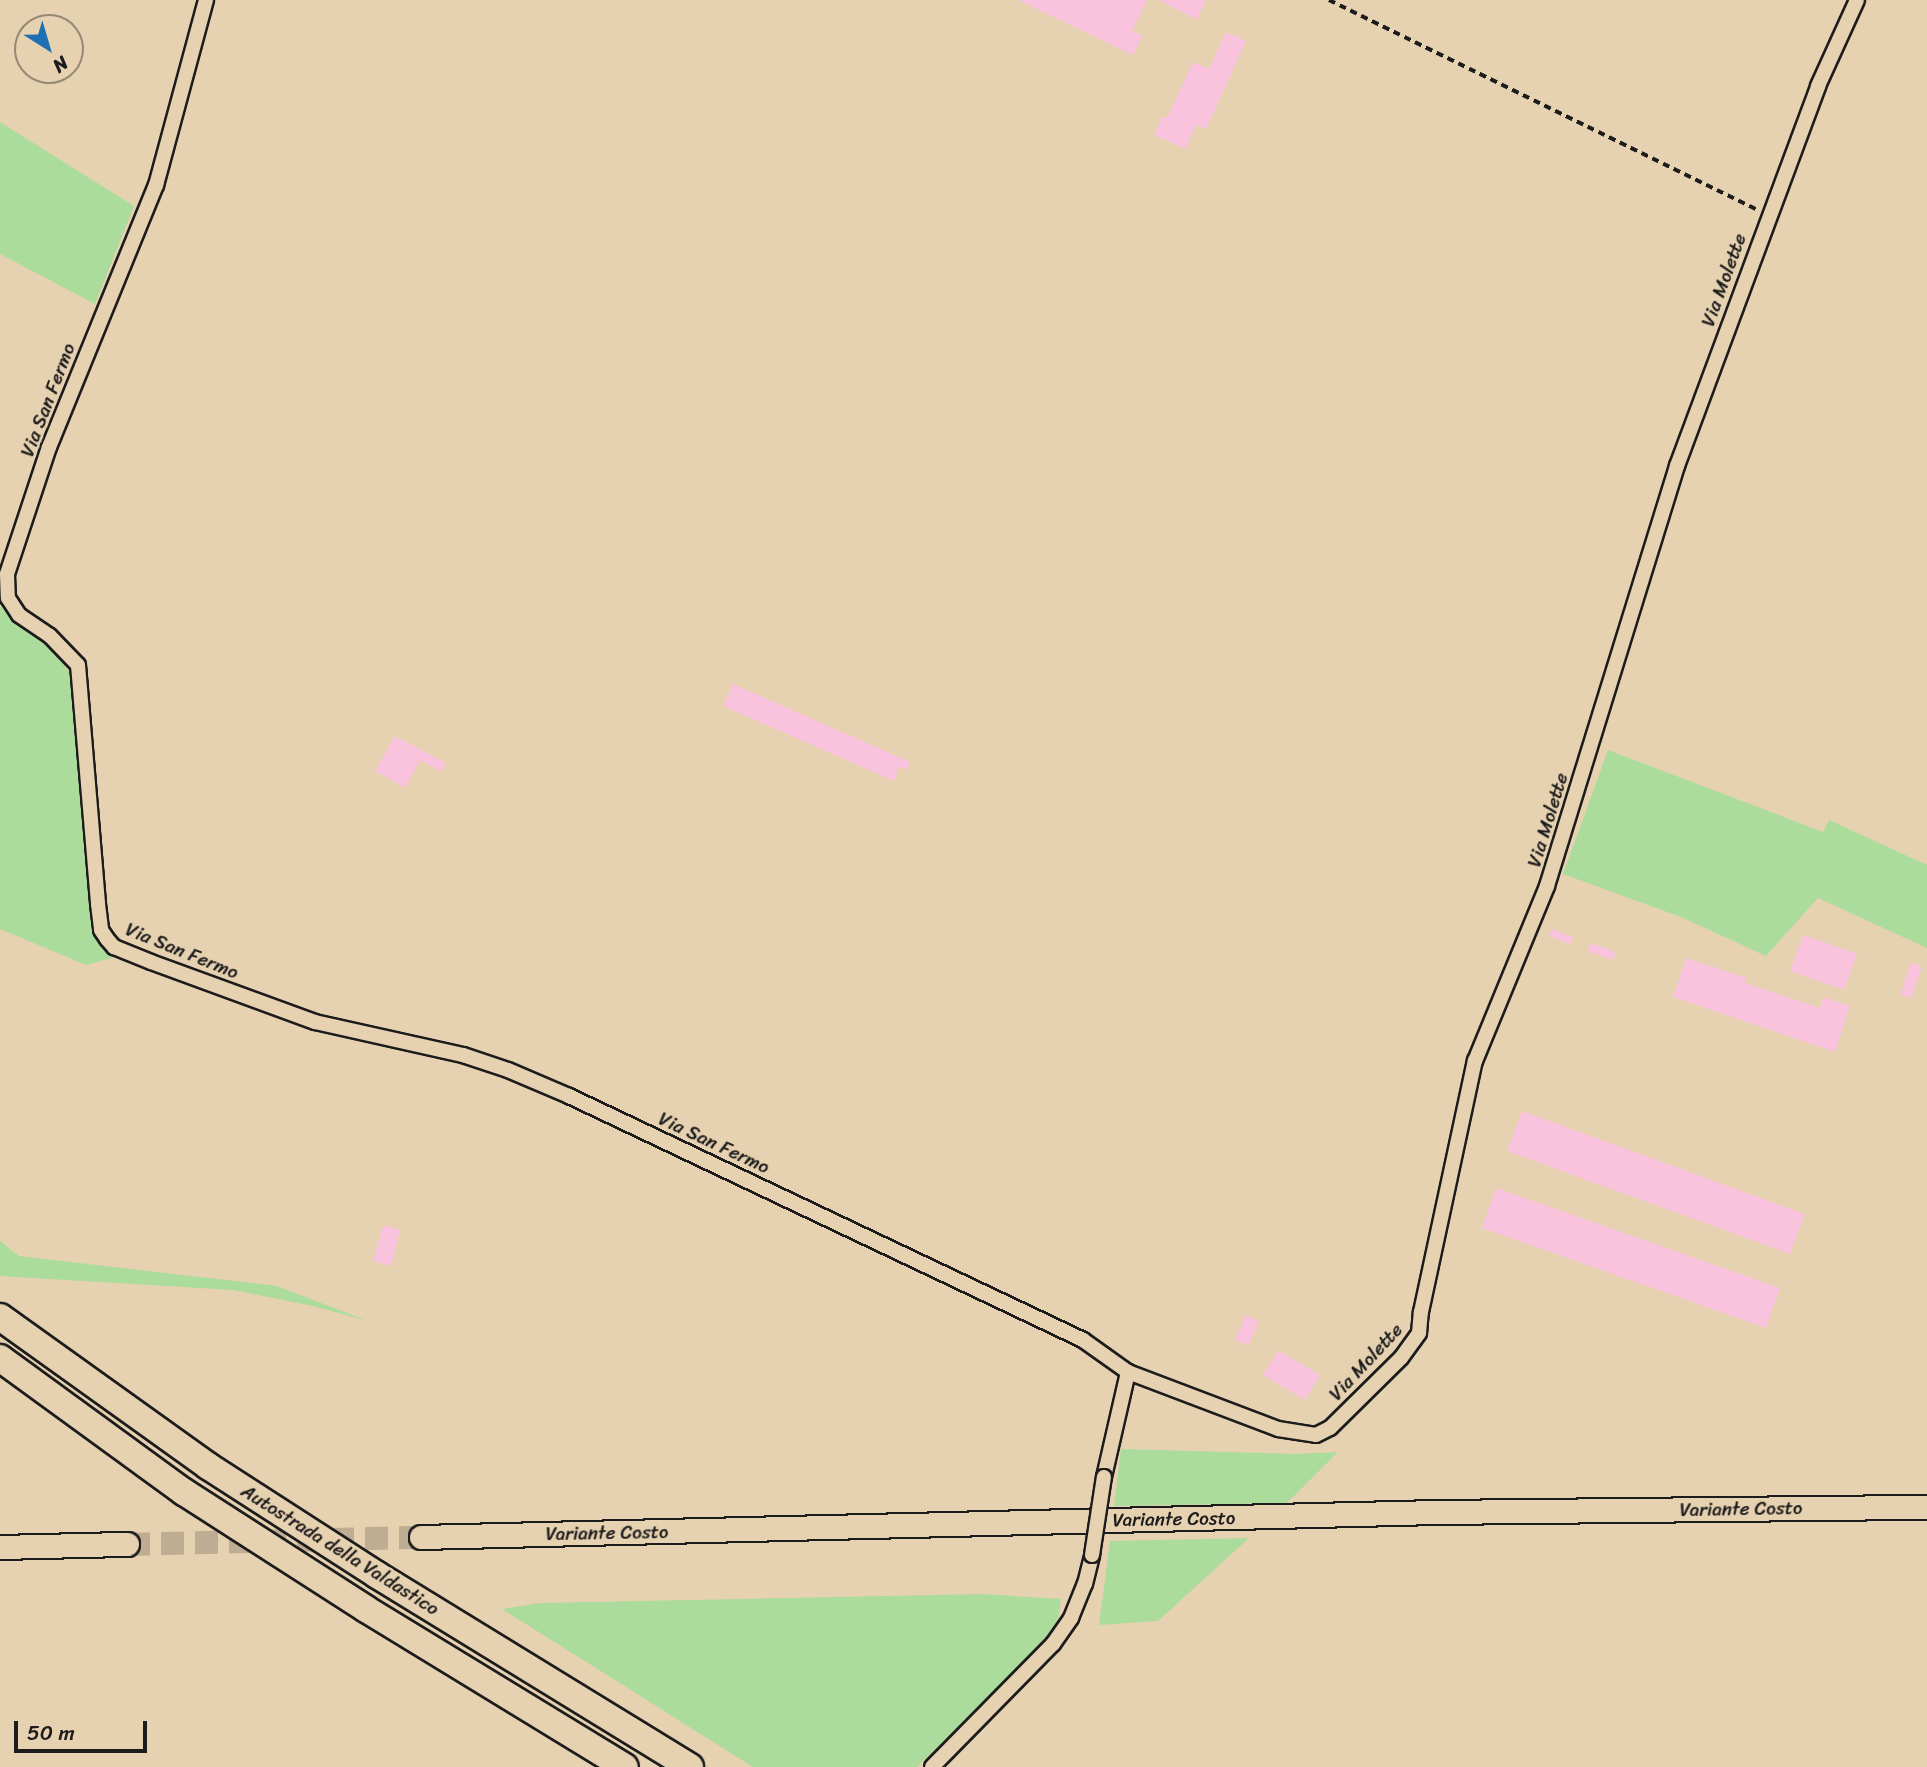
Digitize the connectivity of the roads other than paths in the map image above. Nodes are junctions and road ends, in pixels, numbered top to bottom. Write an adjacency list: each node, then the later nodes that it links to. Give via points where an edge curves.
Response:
1 (206, 0): 5 (street, Via San Fermo, via 156,185 49,446 7,574 8,597 19,615 50,636 78,665 98,904 101,930 107,939 114,947 151,962 315,1022 475,1058 569,1096 1083,1340)
2 (1857, 0): 5 (street, Via Molette, via 1818,86 1677,466 1547,886 1475,1061 1419,1334 1330,1429 1316,1435 1278,1429)
3 (0, 1317): 11 (highway, Autostrada della Valdastico, via 208,1466)
4 (0, 1358): 10 (highway, Autostrada della Valdastico, via 184,1492)
5 (1128, 1372): 12 (street, bridge, via 1092,1555 1071,1618 1053,1644)
6 (1927, 1507): 7 (highway, Variante Costo, via 1435,1512)
7 (421, 1537)
8 (127, 1545): 9 (highway)
9 (0, 1546)
10 (625, 1767)
11 (690, 1767)
12 (932, 1767)

